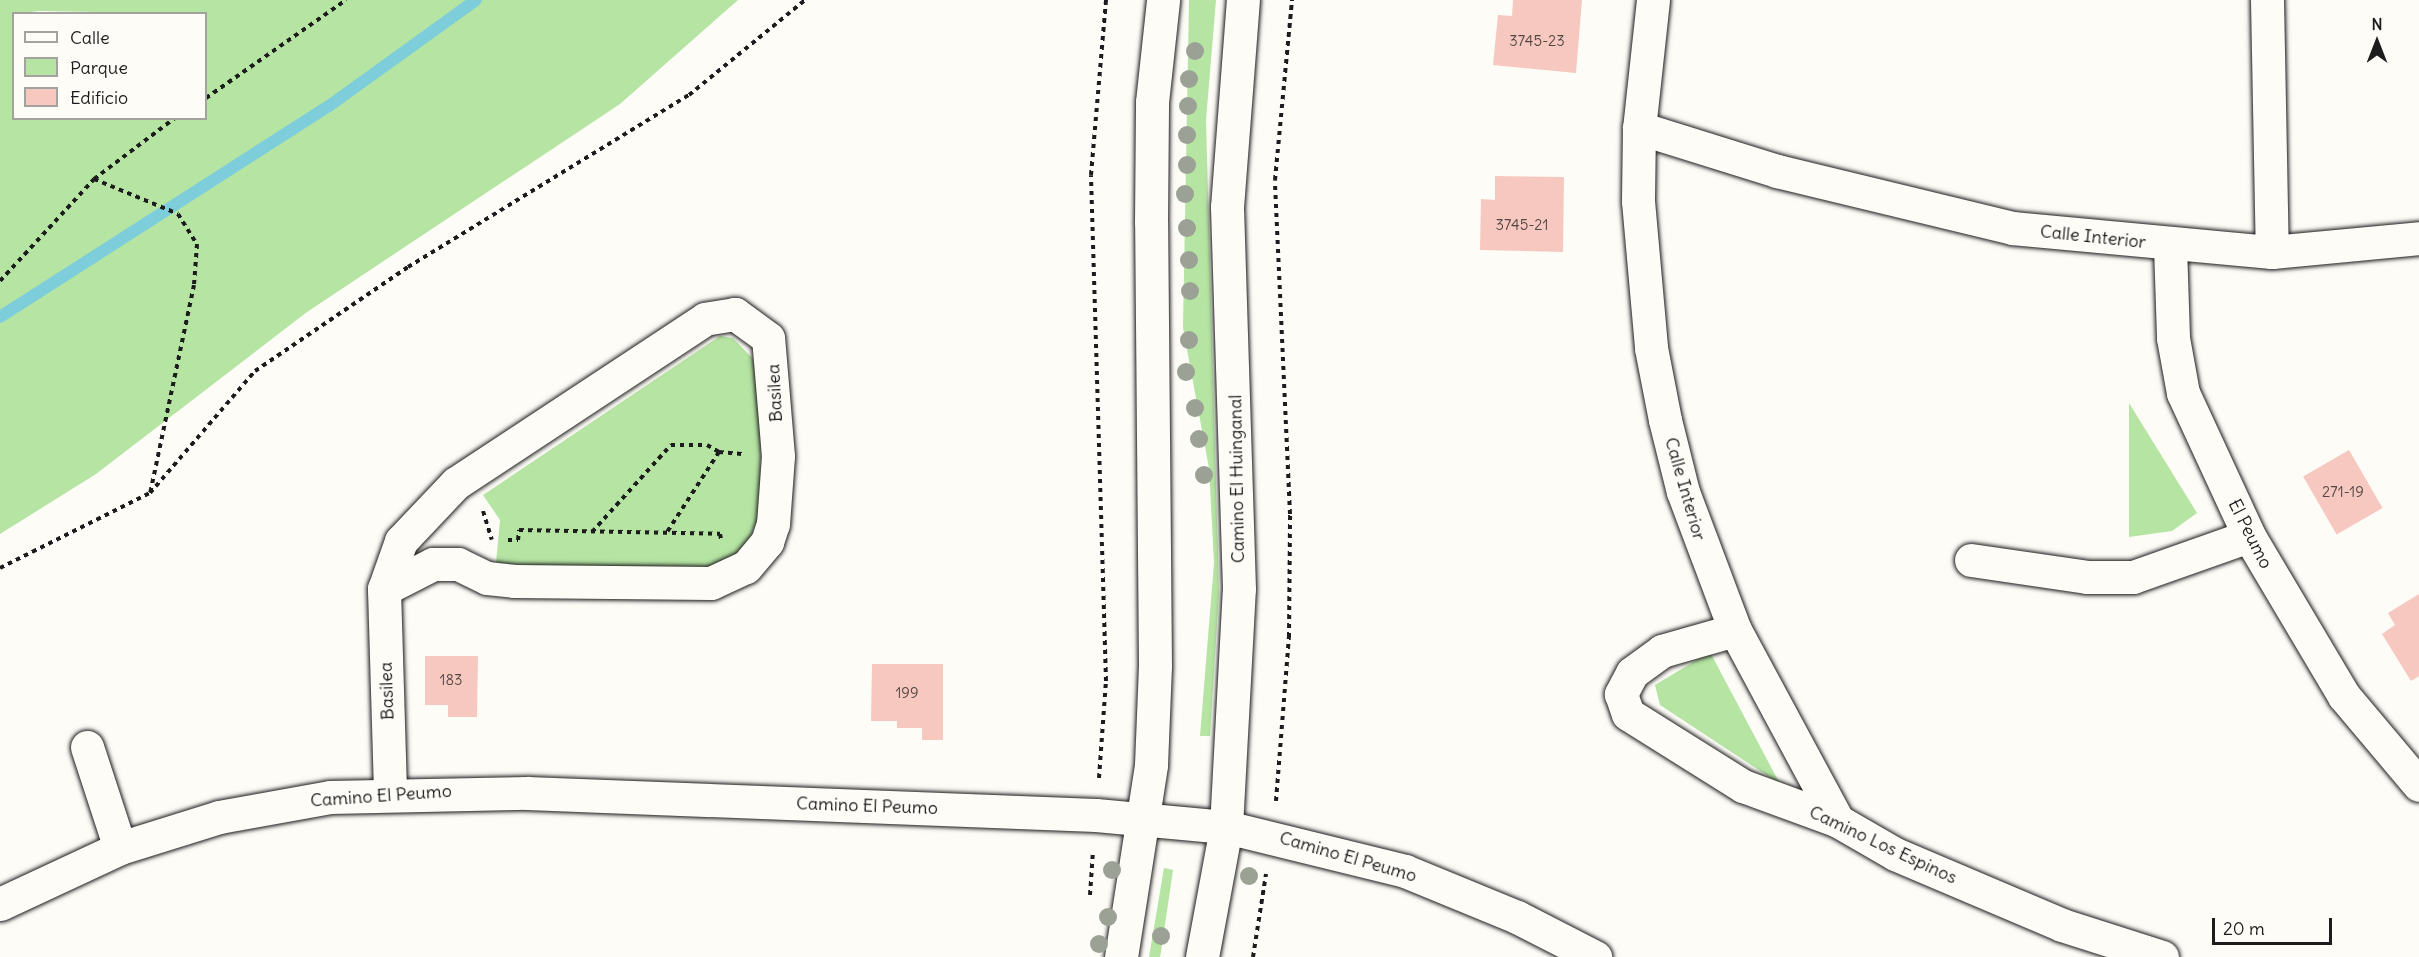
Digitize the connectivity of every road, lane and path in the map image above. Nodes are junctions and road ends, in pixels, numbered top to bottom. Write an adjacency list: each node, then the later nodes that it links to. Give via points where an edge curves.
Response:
1 (346, 0): 9 (path)
2 (805, 0): 18 (path, via 688,95 408,267 255,371)
3 (1106, 0): 32 (path, via 1091,175 1106,681)
4 (1163, 0): 33 (street, via 1152,102 1155,666)
5 (1243, 0): 35 (street, Camino El Huinganal, via 1227,207 1239,589)
6 (1292, 0): 36 (path, via 1275,180 1290,526 1288,648)
7 (1653, 0): 11 (street, Calle Interior)
8 (2267, 0): 15 (street)
9 (207, 97)
10 (173, 120): 12 (path)
11 (1640, 128): 14 (street, Calle Interior, via 1777,171 2012,228); 28 (street, Calle Interior, via 1642,275 1655,369 1683,492)
12 (94, 179): 16 (path); 18 (path, via 177,214 197,244 194,285)
13 (2419, 238): 15 (street, Calle Interior)
14 (2170, 246): 15 (street, Calle Interior); 21 (street, El Peumo, via 2172,326 2183,393)
15 (2272, 252)
16 (0, 281)
17 (456, 483): 22 (path, via 480,504); 25 (street, Basilea, via 705,319 735,314 760,328 772,350 778,456 767,542); 27 (street, Basilea, via 400,541)
18 (150, 493): 24 (path)
19 (592, 532): 20 (path); 20 (path, via 671,445 708,445 719,452); 22 (path, via 519,530 518,540)
20 (667, 533): 25 (path, via 720,534)
21 (2249, 536): 23 (street, via 2133,577 2087,577); 30 (street, El Peumo, via 2343,696)
22 (492, 540): 26 (path)
23 (1971, 560)
24 (0, 568)
25 (734, 575): 26 (street, Basilea, via 711,583)
26 (487, 578): 27 (street, Basilea, via 458,564 433,564)
27 (384, 589): 31 (street, Basilea)
28 (1735, 630): 34 (street, Calle Interior); 34 (street, Camino Los Espinos, via 1662,651 1632,674 1621,694 1628,714 1743,786)
29 (87, 747): 37 (street)
30 (2419, 785)
31 (390, 793): 32 (street, Camino El Peumo, via 504,792); 37 (street, Camino El Peumo, via 260,808)
32 (1096, 815): 33 (street, Camino El Peumo); 38 (path)
33 (1143, 819): 35 (street, Camino El Peumo); 40 (street)
34 (1838, 821): 44 (street, Camino Los Espinos, via 1895,854 2062,925)
35 (1226, 826): 36 (street, Camino El Peumo); 41 (street, Camino El Huinganal)
36 (1272, 836): 42 (path); 43 (street, Camino El Peumo, via 1416,875)
37 (120, 848): 39 (street, Camino El Peumo)
38 (1090, 902)
39 (0, 904)
40 (1121, 957)
41 (1202, 957)
42 (1253, 957)
43 (1595, 957)
44 (2162, 957)

